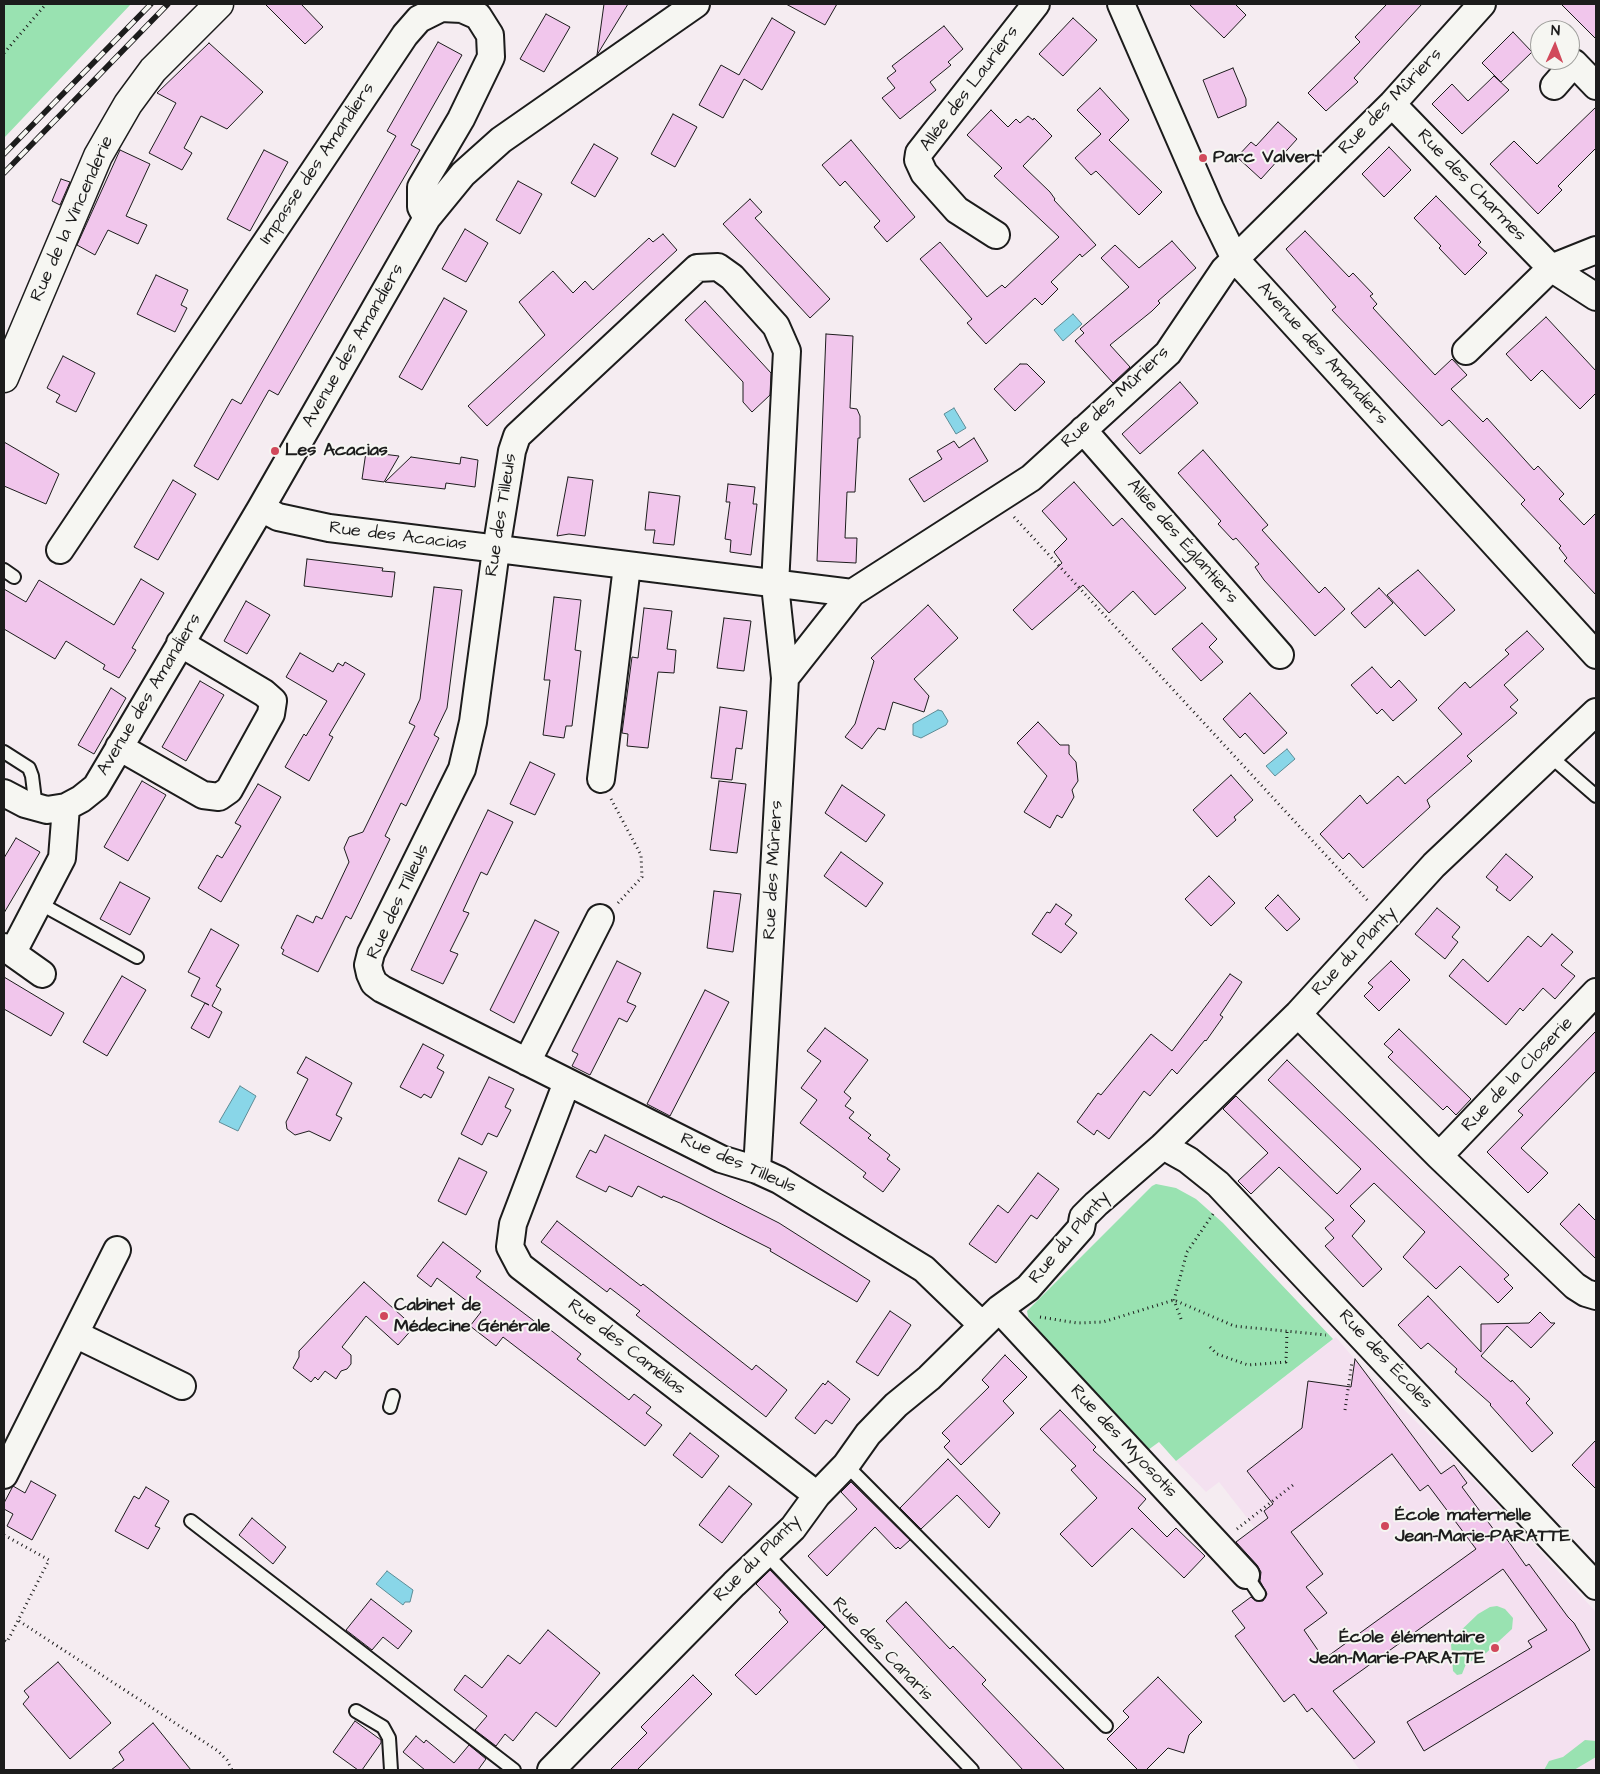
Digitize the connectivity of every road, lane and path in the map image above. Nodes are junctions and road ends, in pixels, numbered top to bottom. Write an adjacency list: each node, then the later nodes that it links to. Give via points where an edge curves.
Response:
1 (46, 4): 7 (path)
2 (219, 4): 18 (main road, Rue de la Vincenderie, via 153,70 128,104 98,156)
3 (696, 4): 11 (street, Avenue des Amandiers, via 501,140 463,174)
4 (1036, 4): 12 (street, Allée des Lauriers, via 924,146 918,160 924,173 957,210)
5 (1121, 4): 14 (street, Avenue des Amandiers)
6 (1482, 4): 10 (street, Rue des Mûriers)
7 (4, 53)
8 (1554, 86): 9 (street, via 1574,63)
9 (1596, 86)
10 (1392, 104): 14 (street, Rue des Mûriers); 15 (street, Rue des Charmes)
11 (427, 218): 21 (street, Avenue des Amandiers); 22 (street, Impasse des Amandiers, via 421,207 421,187 461,119 491,57 490,35 478,16 462,9 442,8 419,19 405,35)
12 (996, 235)
13 (1596, 250): 15 (street)
14 (1235, 259): 19 (street, Rue des Mûriers, via 1168,352); 29 (street, Avenue des Amandiers)
15 (1551, 268): 16 (street, Rue des Charmes); 17 (street)
16 (1596, 297)
17 (1466, 351)
18 (4, 378)
19 (1083, 430): 20 (street, Rue des Mûriers, via 1031,478); 28 (street, Allée des Églantiers)
20 (999, 500): 26 (street, Rue des Mûriers); 42 (path)
21 (261, 508): 23 (street, Rue des Acacias, via 278,517 311,525); 27 (street, Avenue des Amandiers)
22 (60, 550)
23 (496, 550): 24 (street, Rue des Acacias); 25 (street, Rue des Tilleuls, via 512,451 522,428 697,268 718,267 732,277 776,326 786,351); 48 (street, Rue des Tilleuls, via 473,722 462,770 371,953 368,965 374,983 382,989)
24 (627, 566): 25 (street, Rue des Acacias); 35 (street)
25 (776, 585): 26 (street); 30 (street, Rue des Tilleuls)
26 (852, 593): 30 (street, Rue des Mûriers)
27 (180, 643): 32 (street, Avenue des Amandiers); 32 (street, via 273,701 271,714 229,790 220,797 203,795)
28 (1280, 655)
29 (1596, 655)
30 (785, 678): 52 (street, Rue des Mûriers)
31 (1596, 712): 34 (street, Rue du Planty)
32 (119, 747): 38 (street, Avenue des Amandiers, via 96,787 82,800)
33 (4, 752): 39 (lane, via 29,768)
34 (1550, 756): 37 (lane); 42 (street, Rue du Planty, via 1434,865)
35 (601, 779): 41 (path, via 641,856 642,877)
36 (4, 793): 39 (street, Avenue des Amandiers)
37 (1596, 796)
38 (66, 807): 39 (street, Avenue des Amandiers); 40 (street, via 62,858)
39 (36, 808)
40 (40, 903): 43 (street); 44 (lane)
41 (600, 918): 48 (street)
42 (1385, 920): 47 (street, Rue du Planty)
43 (9, 949): 45 (street)
44 (137, 957)
45 (42, 974)
46 (1596, 992): 51 (street, Rue de la Closerie)
47 (1298, 1014): 50 (street, Rue du Planty); 51 (street)
48 (527, 1062): 49 (street, Rue des Tilleuls)
49 (567, 1082): 52 (street, Rue des Tilleuls, via 721,1159); 69 (street, Rue des Camélias, via 513,1224 510,1247 520,1266)
50 (1163, 1146): 57 (street, Rue du Planty, via 1084,1217 1080,1228); 62 (street, Rue des Écoles, via 1188,1160 1218,1184)
51 (1440, 1156): 55 (street, via 1576,1286)
52 (757, 1170): 57 (street, Rue des Tilleuls, via 799,1191)
53 (1214, 1214): 56 (path, via 1187,1252)
54 (116, 1250): 60 (street)
55 (1596, 1296)
56 (1174, 1300): 57 (path, via 1103,1322); 58 (path); 59 (path, via 1234,1326)
57 (997, 1318): 66 (street, Rue du Planty, via 896,1405 868,1434); 72 (street, Rue des Myosotis)
58 (1181, 1319)
59 (1287, 1332): 61 (path); 63 (path, via 1286,1362 1248,1364 1217,1354)
60 (75, 1334): 64 (street); 67 (street)
61 (1330, 1336)
62 (1366, 1339): 65 (path, via 1351,1350 1353,1356); 75 (street, Rue des Écoles)
63 (1210, 1347)
64 (182, 1386)
65 (1345, 1410)
66 (846, 1465): 69 (street, Rue du Planty); 79 (lane)
67 (4, 1475)
68 (1293, 1485): 72 (path)
69 (817, 1496): 73 (street, Rue du Planty)
70 (191, 1521): 82 (lane)
71 (4, 1535): 76 (path, via 49,1560)
72 (1219, 1543): 74 (street, Rue des Myosotis)
73 (767, 1555): 83 (street, Rue du Planty, via 734,1584); 84 (lane, Rue des Canaris)
74 (1252, 1585)
75 (1596, 1586)
76 (19, 1621): 77 (path, via 7,1642); 80 (path, via 218,1751)
77 (4, 1640)
78 (356, 1711): 81 (lane, via 383,1727 389,1738)
79 (1106, 1726)
80 (232, 1770)
81 (391, 1770)
82 (514, 1770)
83 (552, 1770)
84 (972, 1770)

